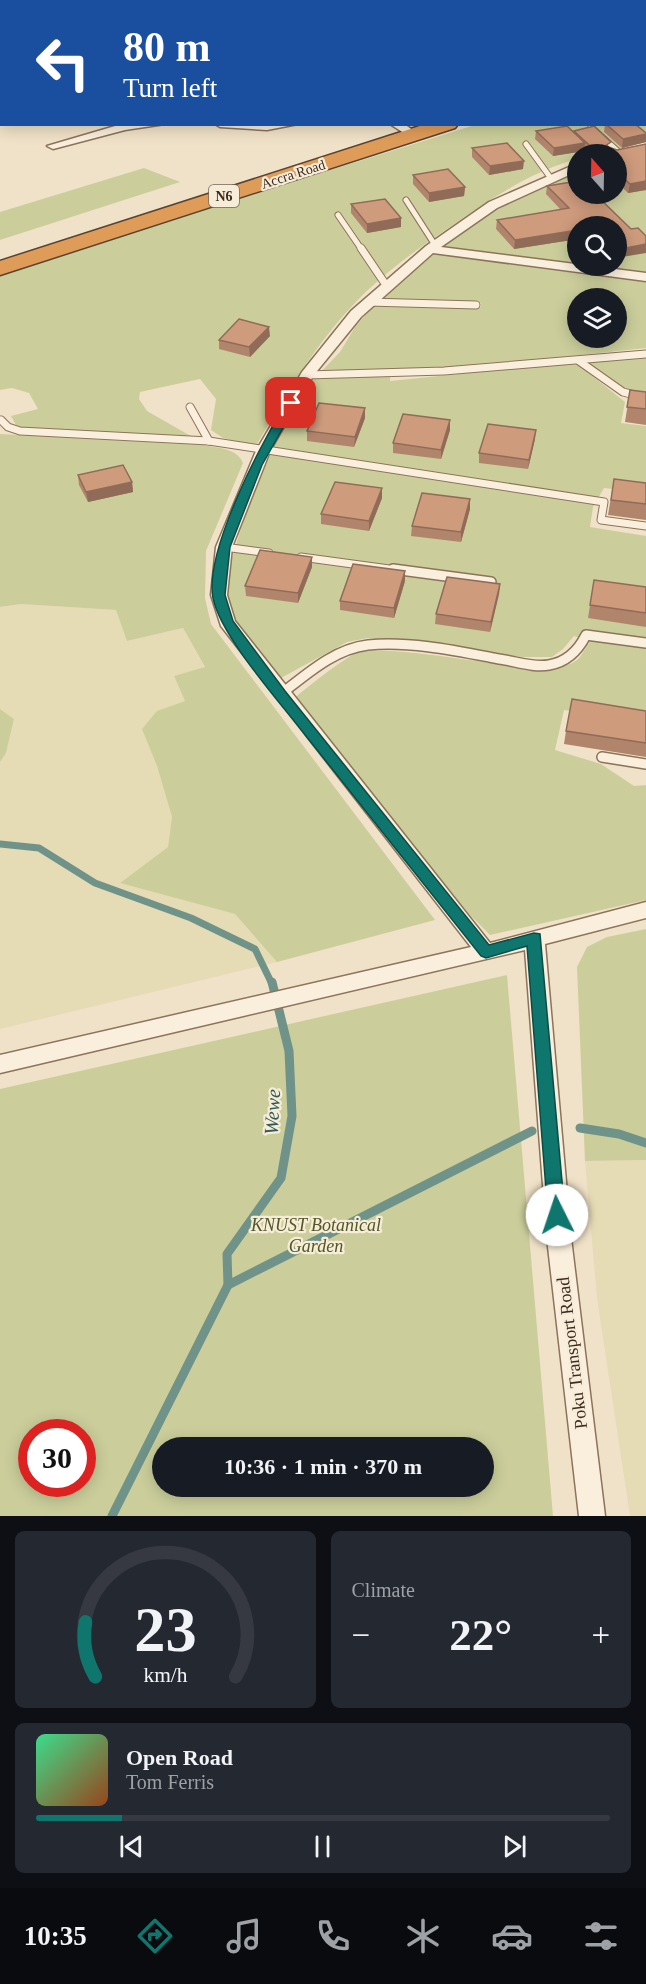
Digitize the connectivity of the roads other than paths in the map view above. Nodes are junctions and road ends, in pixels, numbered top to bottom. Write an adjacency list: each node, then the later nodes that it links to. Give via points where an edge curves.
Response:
1 (136, 126): 9 (street)
2 (243, 126): 3 (street)
3 (268, 126)
4 (426, 126): 6 (highway, Accra Road / N6)
5 (591, 127): 8 (lane)
6 (403, 128): 15 (highway, Accra Road / N6); 16 (highway, Accra Road / N6)
7 (526, 144): 11 (lane)
8 (611, 144)
9 (53, 146)
10 (567, 170): 11 (street)
11 (550, 177): 14 (street, via 493,205)
12 (406, 200): 14 (lane)
13 (338, 215): 18 (lane)
14 (433, 247): 17 (street); 18 (street)
15 (0, 251)
16 (0, 268)
17 (646, 277)
18 (386, 285): 19 (street)
19 (368, 302): 20 (lane); 23 (street)
20 (476, 304)
21 (646, 354): 22 (lane)
22 (579, 361): 23 (lane, via 444,371); 24 (lane, via 623,392)
23 (307, 375): 28 (street)
24 (646, 398)
25 (190, 407): 27 (lane)
26 (1, 420): 27 (lane, via 20,431)
27 (209, 441): 28 (lane)
28 (263, 451): 29 (lane, via 604,502 602,520); 30 (street)
29 (646, 526)
30 (224, 547): 31 (lane); 35 (street, via 219,595 227,622)
31 (282, 555)
32 (294, 556): 33 (lane)
33 (492, 582)
34 (646, 643): 35 (lane, via 586,635 568,660 542,666 398,645 351,648)
35 (281, 694): 40 (street)
36 (602, 757): 37 (lane)
37 (646, 764)
38 (646, 910): 39 (street)
39 (534, 939): 40 (street); 42 (street, Poku Transport Road, via 559,1238)
40 (486, 952): 41 (street)
41 (0, 1064)
42 (592, 1516)

